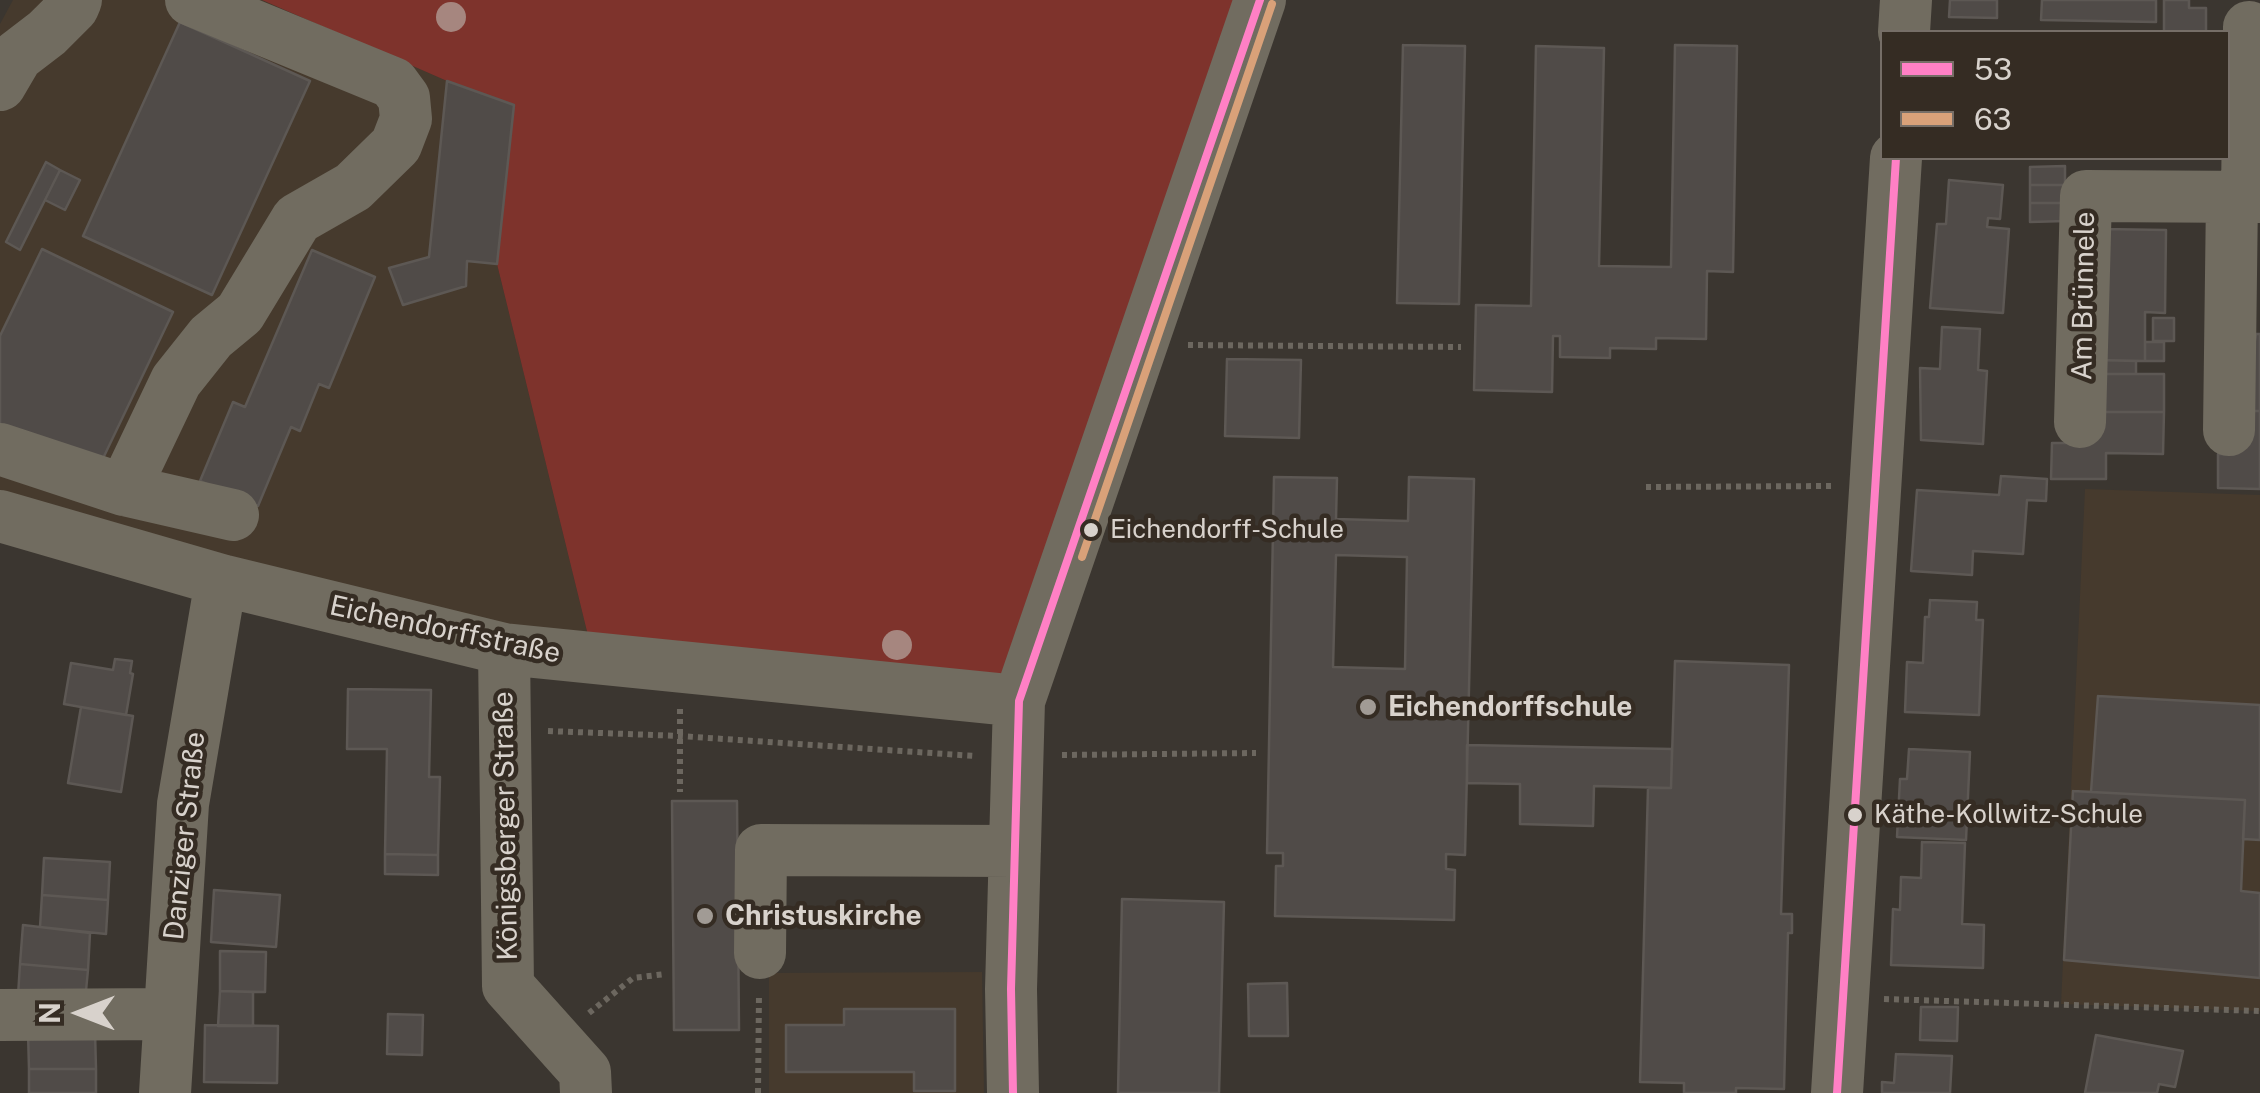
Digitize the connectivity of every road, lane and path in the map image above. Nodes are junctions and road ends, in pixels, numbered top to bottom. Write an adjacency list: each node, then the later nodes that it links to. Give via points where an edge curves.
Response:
1 (76, 0): 7 (street, via 17,56)
2 (192, 0): 17 (street, via 393,82 404,98 406,119 396,144 353,188 296,219 240,313 176,381)
3 (1260, 0): 10 (street)
4 (1906, 0): 6 (street)
5 (2248, 27): 9 (street)
6 (1904, 30)
7 (0, 85)
8 (1896, 160): 15 (street)
9 (2246, 197): 12 (street, Am Brünnele, via 2086,196); 13 (street)
10 (1142, 345): 11 (path); 23 (street)
11 (1461, 347)
12 (2080, 422)
13 (2229, 430)
14 (0, 448): 17 (street)
15 (1875, 486): 16 (path); 32 (street)
16 (1646, 488)
17 (124, 490): 18 (street)
18 (232, 515)
19 (0, 516): 20 (street, Eichendorffstraße)
20 (221, 580): 21 (street, Eichendorffstraße); 34 (street, Danziger Straße, via 183,804)
21 (504, 649): 22 (street, Eichendorffstraße); 24 (street, Königsberger Straße)
22 (680, 669): 23 (street, Eichendorffstraße); 25 (path)
23 (1019, 701): 27 (street)
24 (505, 729): 25 (path); 36 (street, Königsberger Straße, via 508,986)
25 (680, 736): 27 (path); 28 (path)
26 (1256, 753): 27 (path)
27 (1016, 756): 29 (street)
28 (680, 792)
29 (1014, 851): 30 (street, via 761,850); 40 (street)
30 (760, 952): 39 (path)
31 (665, 974): 36 (path, via 633,978)
32 (1843, 998): 33 (path); 41 (street)
33 (2260, 1011)
34 (170, 1014): 35 (street); 37 (street, Danziger Straße)
35 (0, 1015)
36 (559, 1042): 38 (street, Königsberger Straße, via 585,1072)
37 (165, 1093)
38 (586, 1093)
39 (758, 1093)
40 (1013, 1093)
41 (1837, 1093)

